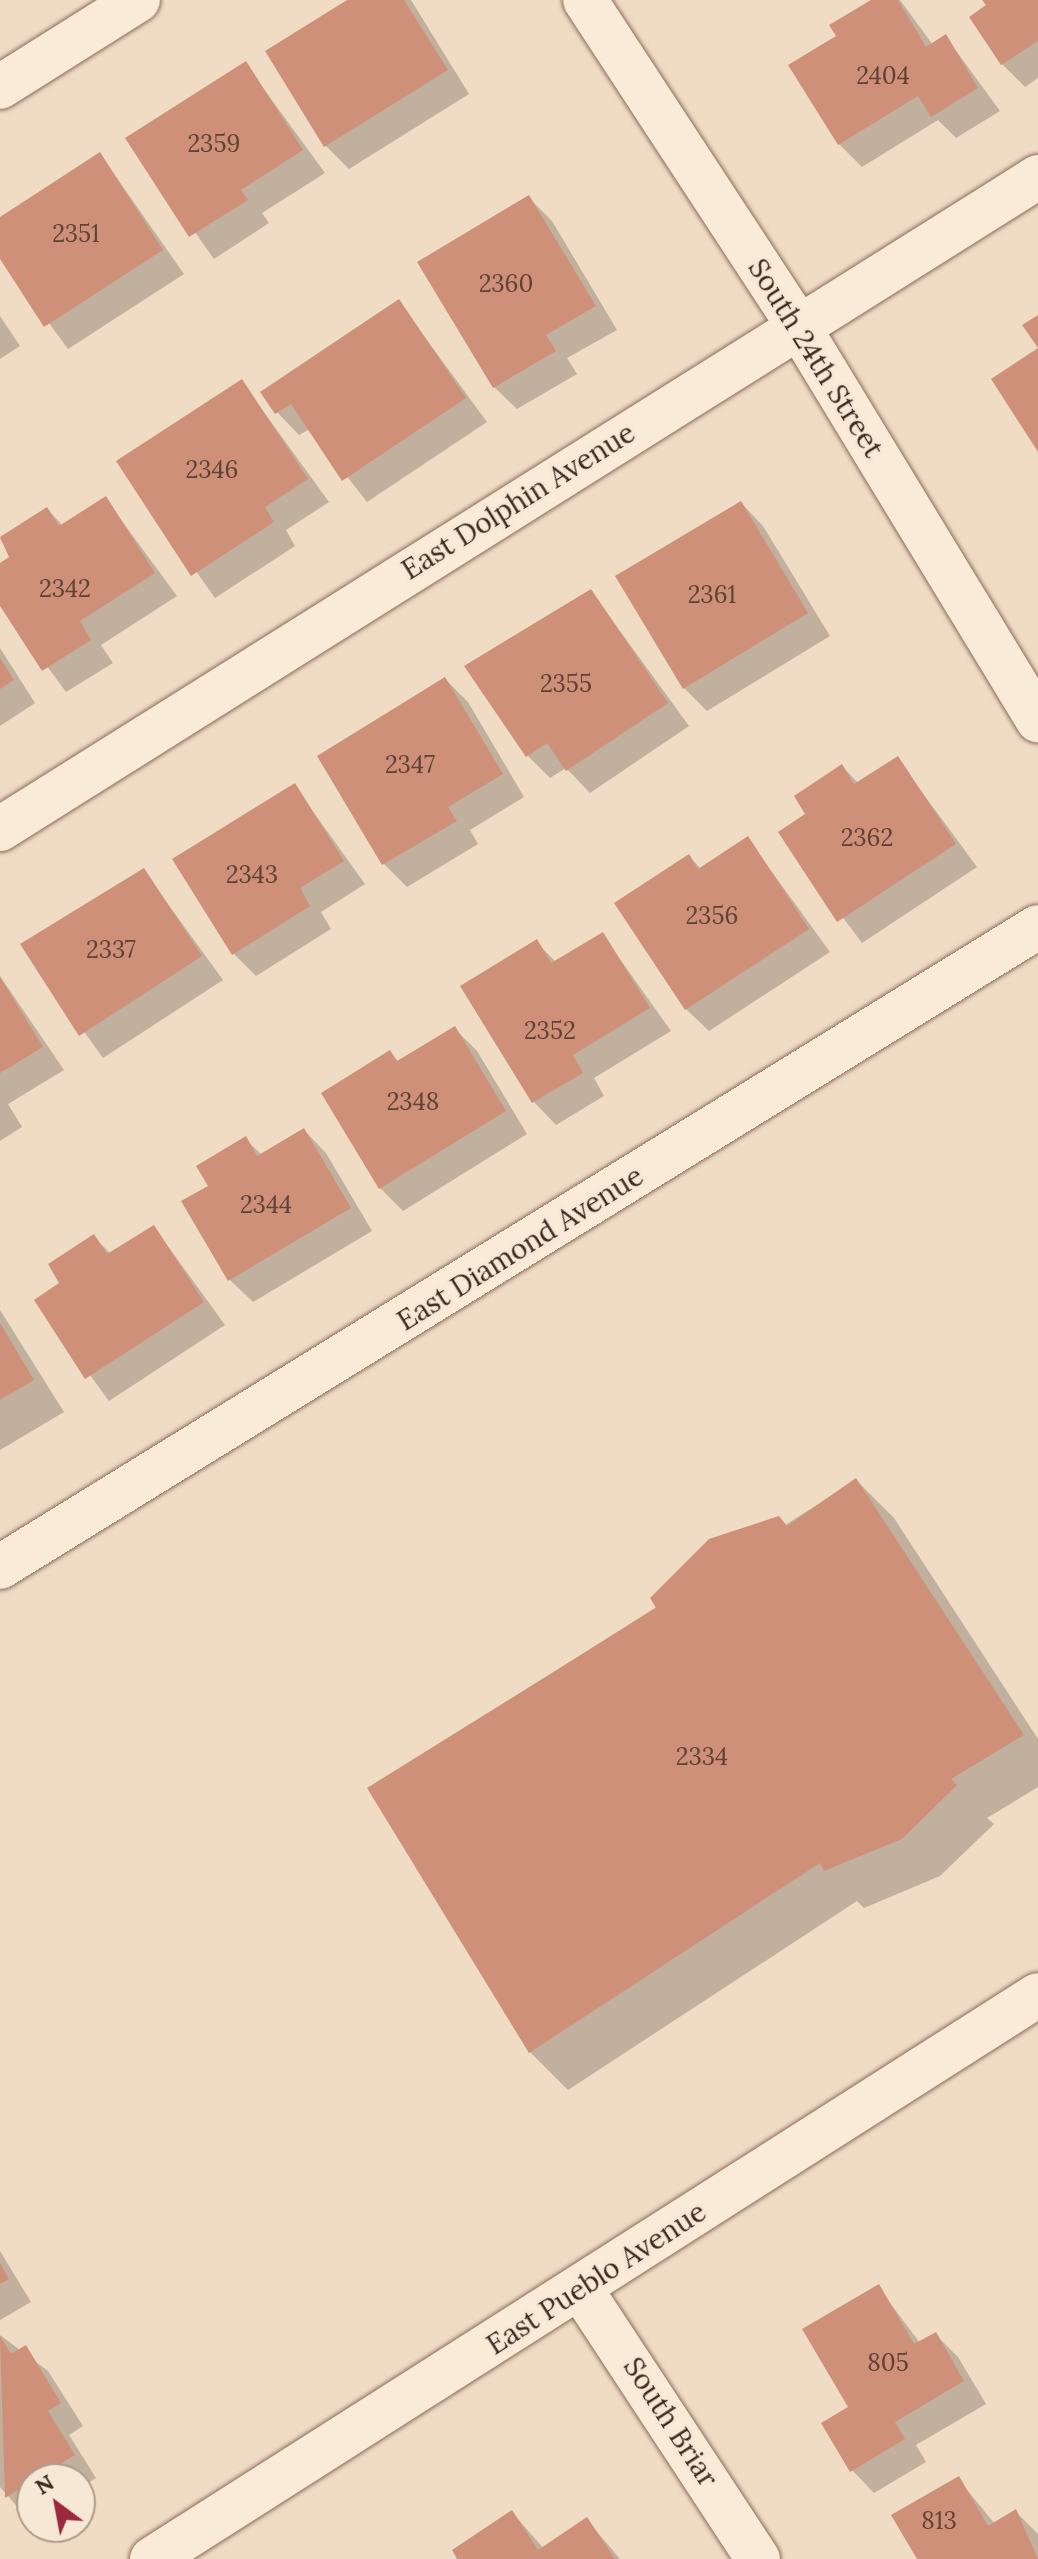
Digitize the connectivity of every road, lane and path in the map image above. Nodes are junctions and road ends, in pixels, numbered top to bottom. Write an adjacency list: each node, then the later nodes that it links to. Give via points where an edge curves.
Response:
1 (138, 0): 3 (street)
2 (585, 0): 5 (street, South 24th Street)
3 (0, 87)
4 (1038, 177): 5 (street, East Dolphin Avenue)
5 (797, 324): 6 (street, South 24th Street); 7 (street, East Dolphin Avenue)
6 (1038, 721)
7 (0, 829)
8 (1038, 927): 9 (street, East Diamond Avenue)
9 (0, 1567)
10 (1038, 1995): 11 (street, East Pueblo Avenue)
11 (580, 2288): 12 (street, East Pueblo Avenue); 13 (street, South Briar)
12 (152, 2559)
13 (758, 2559)

